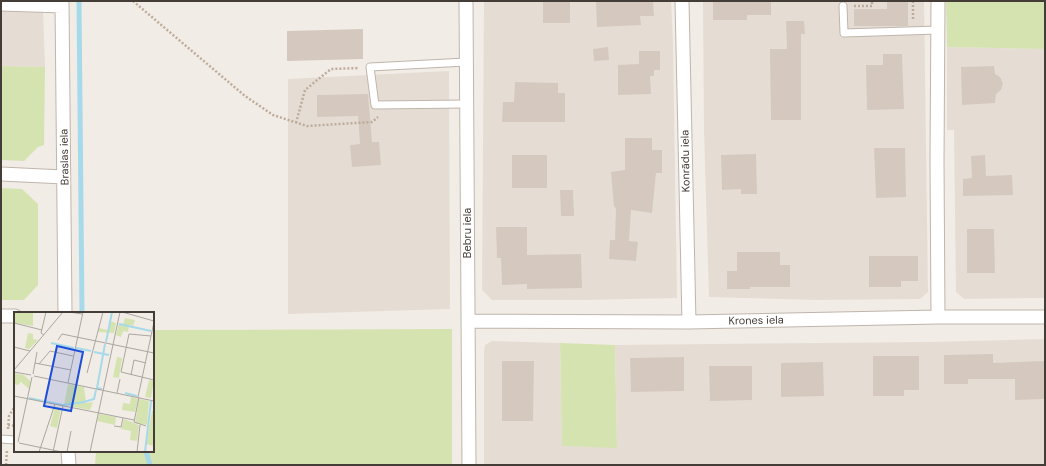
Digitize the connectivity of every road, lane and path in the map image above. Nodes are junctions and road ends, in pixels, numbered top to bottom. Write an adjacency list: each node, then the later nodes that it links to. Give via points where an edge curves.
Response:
1 (133, 1): 16 (path, via 245,96 273,115)
2 (466, 1): 12 (street, Bebru iela)
3 (682, 1): 25 (street, Konrādu iela)
4 (872, 1): 9 (path, via 872,6)
5 (913, 1): 10 (path)
6 (938, 1): 11 (street)
7 (62, 3): 8 (street); 18 (street, Braslas iela)
8 (1, 4)
9 (843, 6): 10 (lane, via 844,33)
10 (913, 30): 11 (lane)
11 (938, 30): 22 (street)
12 (466, 62): 13 (lane); 14 (street, Bebru iela)
13 (370, 67): 15 (lane, via 375,105); 16 (path, via 331,69 304,90)
14 (467, 104): 15 (lane); 24 (street, Bebru iela)
15 (391, 105): 16 (path, via 372,122 307,126)
16 (296, 123)
17 (1, 174): 18 (street)
18 (64, 177): 19 (street, Braslas iela)
19 (66, 312)
20 (1, 316): 21 (street)
21 (14, 316)
22 (938, 317): 23 (street, Krones iela); 25 (street, Krones iela)
23 (1045, 317)
24 (468, 320): 25 (street, Krones iela); 32 (street, Bebru iela)
25 (689, 322)
26 (14, 408): 27 (path, via 8,425)
27 (14, 426)
28 (1, 439): 29 (lane)
29 (14, 440)
30 (68, 452): 31 (street)
31 (69, 465)
32 (469, 465)

